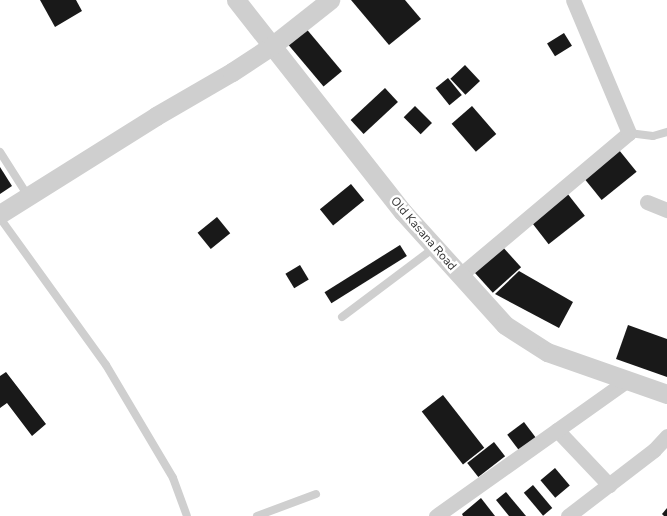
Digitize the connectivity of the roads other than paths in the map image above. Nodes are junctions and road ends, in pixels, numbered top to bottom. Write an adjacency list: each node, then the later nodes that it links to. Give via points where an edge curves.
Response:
1 (236, 0): 4 (street, Old Kasana Road)
2 (330, 0): 4 (street)
3 (573, 0): 6 (street)
4 (273, 45): 8 (street); 13 (street, Old Kasana Road)
5 (667, 132): 6 (lane, via 653,136)
6 (628, 133): 14 (street, via 625,139)
7 (0, 152): 8 (lane)
8 (28, 196): 11 (street)
9 (647, 202): 10 (street)
10 (667, 210)
11 (0, 214)
12 (0, 218): 22 (lane, via 118,384 173,478)
13 (434, 248): 14 (street, Old Kasana Road); 15 (lane)
14 (459, 276): 16 (street, Old Kasana Road, via 505,325 525,339 547,352)
15 (342, 317)
16 (626, 381): 17 (street, Old Kasana Road); 18 (street)
17 (667, 394)
18 (557, 430): 20 (street); 24 (street)
19 (667, 436): 20 (street)
20 (609, 485): 25 (street)
21 (316, 494): 23 (lane)
22 (187, 516)
23 (257, 516)
24 (436, 516)
25 (568, 516)

